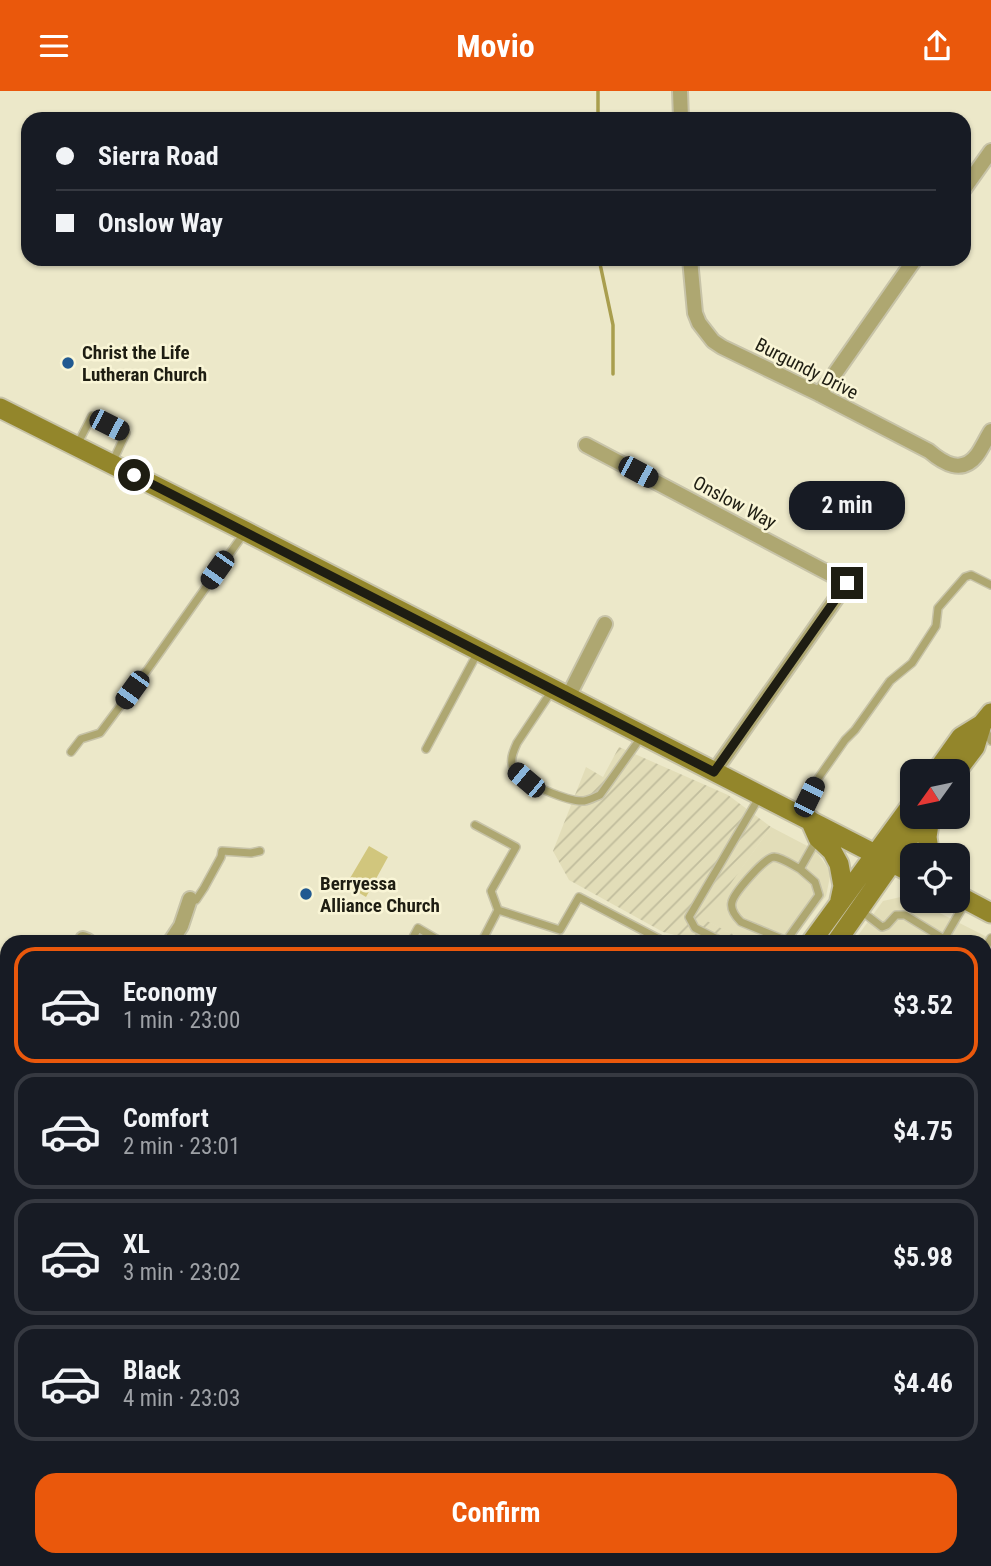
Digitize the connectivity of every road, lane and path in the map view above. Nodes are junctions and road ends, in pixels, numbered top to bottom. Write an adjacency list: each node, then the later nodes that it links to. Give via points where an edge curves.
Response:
1 (680, 91): 2 (street)
2 (681, 112)
3 (991, 151): 4 (street)
4 (971, 179)
5 (691, 266): 7 (street, Burgundy Drive, via 695,313 705,333 722,347)
6 (910, 266): 7 (street)
7 (819, 394): 9 (street, Burgundy Drive, via 952,466 972,461)
8 (0, 408): 11 (street)
9 (991, 431)
10 (586, 445): 24 (street, Onslow Way, via 847,583)
11 (77, 446): 12 (street); 12 (lane, via 92,416 126,433)
12 (111, 463): 13 (street)
13 (245, 531): 16 (street); 21 (lane, via 100,733 81,739)
14 (991, 585): 27 (lane, via 971,575 965,577 938,608 936,626 912,663 890,681 819,777)
15 (605, 624): 17 (street)
16 (478, 651): 17 (street); 20 (lane)
17 (560, 693): 19 (street); 19 (lane, via 513,752 514,771 526,780 573,800 591,799 600,795)
18 (988, 726): 22 (street, via 961,737); 23 (street)
19 (642, 735): 24 (street)
20 (426, 748)
21 (71, 752)
22 (945, 759)
23 (966, 759)
24 (714, 772): 25 (street)
25 (760, 796): 27 (street); 47 (lane, via 689,917 695,928)
26 (900, 820): 31 (street)
27 (809, 824): 31 (street); 34 (lane); 37 (street, via 839,865 843,886)
28 (475, 825): 39 (lane, via 516,847 491,891)
29 (916, 829): 32 (street)
30 (260, 851): 35 (lane, via 222,851 204,888 196,899)
31 (875, 853): 32 (street); 37 (street)
32 (892, 863): 33 (street); 38 (street)
33 (900, 867)
34 (800, 869): 48 (lane, via 773,857 766,859 732,901 741,922); 49 (lane, via 815,882 819,895)
35 (190, 899): 42 (street)
36 (970, 901): 41 (street)
37 (839, 904): 50 (street)
38 (859, 910): 51 (street); 52 (lane, via 882,927 896,915 905,915)
39 (498, 911): 45 (lane); 46 (lane, via 559,930 579,897)
40 (955, 913): 53 (lane)
41 (991, 913)
42 (175, 935)
43 (414, 935): 44 (lane, via 418,928)
44 (430, 935)
45 (485, 935)
46 (652, 935)
47 (709, 935)
48 (772, 935)
49 (790, 935)
50 (816, 935)
51 (841, 935)
52 (935, 935)
53 (945, 935)

